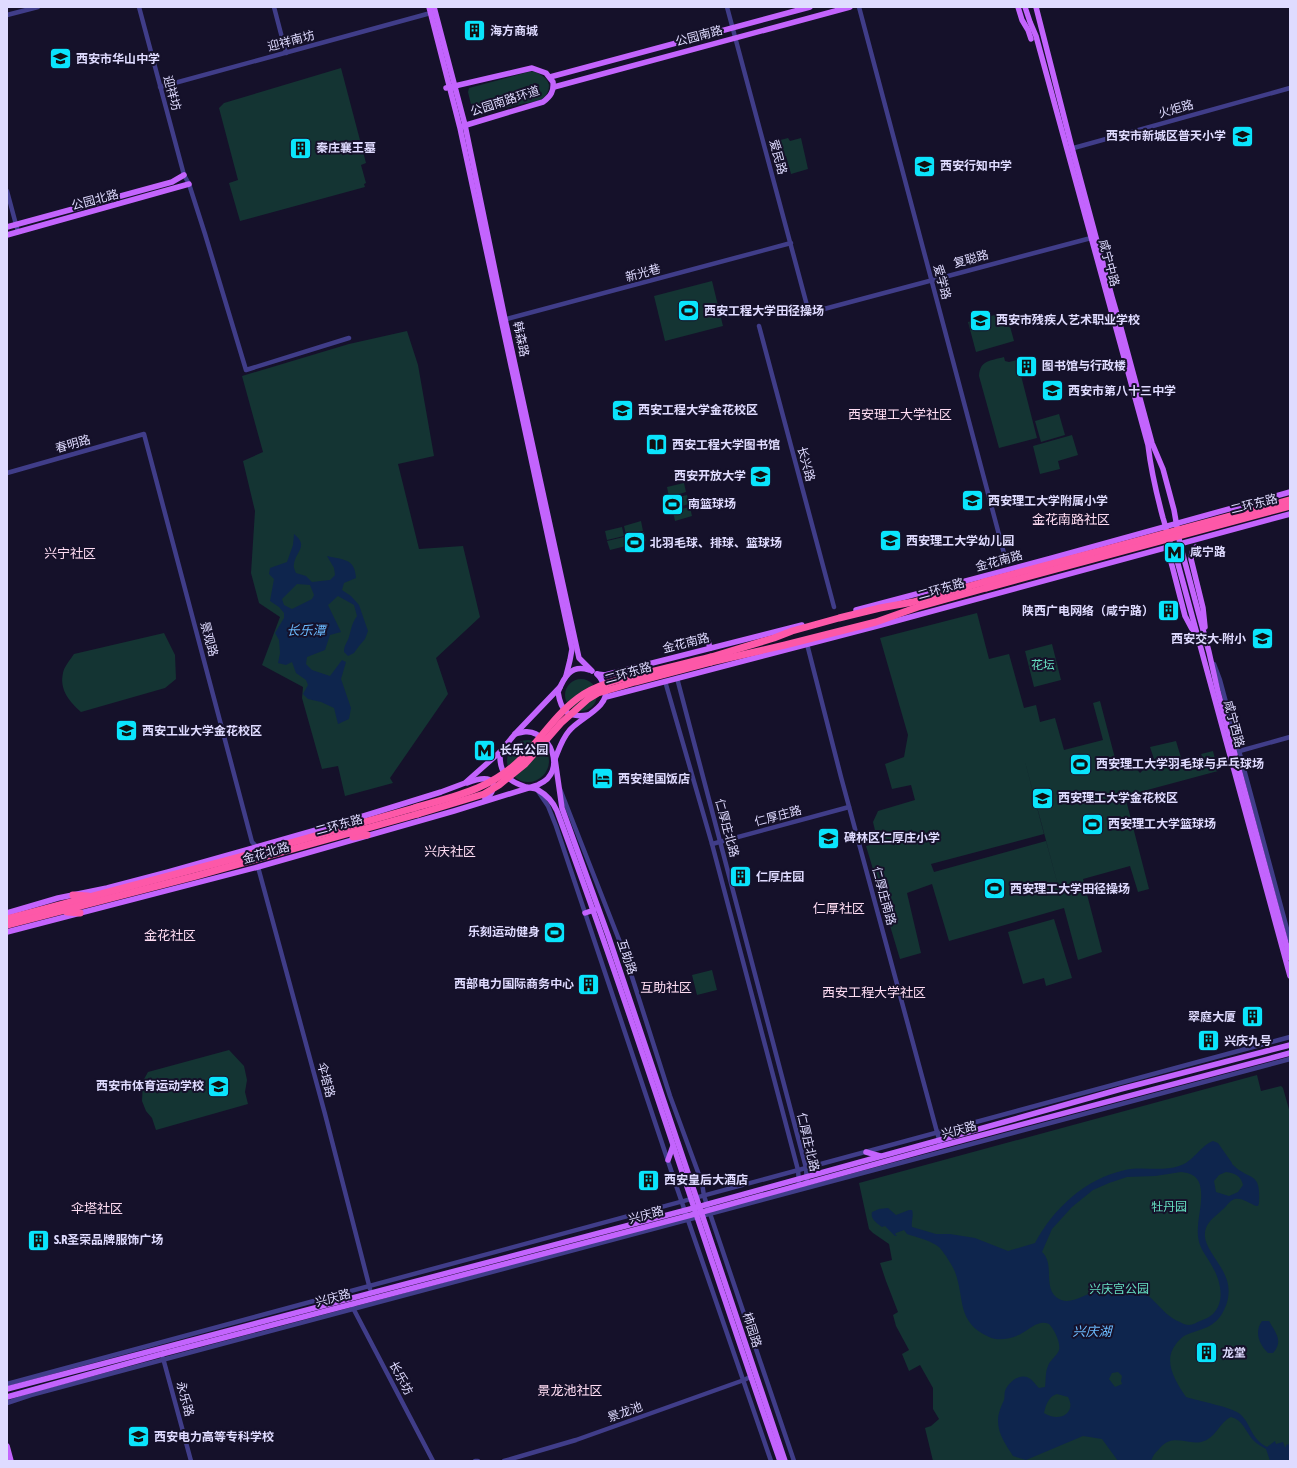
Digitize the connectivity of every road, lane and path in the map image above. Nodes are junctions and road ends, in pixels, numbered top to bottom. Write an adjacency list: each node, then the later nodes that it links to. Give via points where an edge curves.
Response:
1 (38, 7): 14 (street)
2 (139, 7): 20 (street, 迎祥坊)
3 (274, 7): 18 (street)
4 (429, 7): 21 (main road, 韩森路)
5 (434, 7): 21 (main road, 韩森路)
6 (727, 7): 15 (street, 爱民路)
7 (810, 7): 15 (main road, 公园南路)
8 (850, 7): 16 (main road, 公园南路)
9 (859, 7): 35 (street, 爱学路)
10 (1018, 7): 17 (main road)
11 (1025, 7): 25 (main road, 咸宁中路)
12 (1036, 7): 25 (main road, 咸宁中路)
13 (427, 14): 18 (street, 迎祥南坊)
14 (7, 15)
15 (733, 28): 16 (street, 爱民路); 19 (main road, 公园南路)
16 (735, 38): 22 (main road, 公园南路); 34 (street, 爱民路)
17 (1032, 39)
18 (286, 53): 20 (street, 迎祥南坊)
19 (550, 77): 21 (main road, 公园南路环道, via 532,68); 22 (main road, 公园南路环道)
20 (160, 87): 26 (street, 迎祥坊)
21 (451, 87): 24 (main road, 韩森路)
22 (554, 87): 24 (main road, 公园南路环道, via 543,102)
23 (1290, 88): 25 (street, 火炬路)
24 (461, 127): 37 (main road, 韩森路)
25 (1069, 149): 33 (main road, 咸宁中路); 47 (main road, 咸宁中路, via 1152,443 1163,469)
26 (184, 175): 27 (street, 迎祥坊); 29 (main road, 公园北路, via 172,182)
27 (189, 184): 31 (main road, 公园北路); 39 (street, 迎祥坊, via 246,370)
28 (7, 191): 29 (street)
29 (16, 224): 30 (main road, 公园北路); 31 (street)
30 (7, 227)
31 (18, 232): 32 (main road, 公园北路)
32 (7, 235)
33 (1091, 238): 35 (street, 复聪路); 46 (main road, 咸宁中路, via 1148,445 1151,471)
34 (791, 243): 36 (street, 爱民路); 37 (street, 新光巷)
35 (931, 280): 36 (street, 复聪路); 51 (street, 爱学路)
36 (809, 312)
37 (503, 320): 67 (main road, 韩森路, via 579,658); 68 (main road, 韩森路, via 572,649)
38 (760, 326): 55 (street, 长兴路)
39 (349, 338)
40 (144, 434): 41 (street, 春明路); 90 (street, 景观路, via 252,842)
41 (7, 473)
42 (1290, 492): 47 (main road, 金花南路)
43 (1290, 500): 47 (highway, 二环东路, bridge)
44 (1290, 506): 52 (highway, 二环东路, bridge)
45 (1290, 514): 48 (main road)
46 (1165, 526): 47 (main road, 金花南路); 49 (main road); 54 (main road, 金花南路)
47 (1177, 526): 48 (main road, 咸宁西路); 52 (highway, 二环东路, bridge)
48 (1180, 544): 49 (main road); 60 (main road, 咸宁西路)
49 (1171, 546): 58 (main road); 104 (main road, 咸宁西路, via 1169,554 1185,616 1199,644 1214,692)
50 (1196, 547): 60 (main road, via 1191,556 1205,615)
51 (1006, 561)
52 (985, 585): 53 (highway, 二环东路); 56 (highway, 二环东路)
53 (902, 604): 54 (highway); 59 (highway, 二环东路)
54 (878, 605): 57 (main road, 金花南路)
55 (834, 607)
56 (904, 613): 58 (highway); 64 (highway, 二环东路)
57 (809, 623): 59 (highway); 63 (main road, 金花南路)
58 (881, 625): 62 (main road)
59 (792, 631): 66 (highway, 二环东路)
60 (1205, 636): 77 (main road, 咸宁西路, via 1218,692)
61 (708, 641): 63 (main road)
62 (807, 644): 65 (main road); 84 (street, 仁厚庄南路)
63 (710, 648): 67 (main road, 金花南路, via 605,675)
64 (761, 650): 65 (highway); 66 (highway, 二环东路)
65 (784, 650): 69 (main road)
66 (711, 660): 87 (highway, 二环东路, bridge, via 611,682 591,690 578,698 555,720 507,772 489,784 416,811)
67 (594, 673): 68 (main road, via 577,669); 72 (main road, via 604,685)
68 (566, 676): 71 (main road)
69 (677, 678): 70 (main road); 88 (street, 仁厚庄北路)
70 (665, 681): 72 (main road); 89 (street, 仁厚庄北路)
71 (560, 688): 73 (main road, via 559,698 570,715); 74 (main road)
72 (606, 697): 73 (main road, via 595,711)
73 (588, 715): 78 (main road, via 565,736)
74 (515, 734): 76 (main road); 78 (main road, via 525,731 544,738)
75 (1290, 737): 77 (street)
76 (500, 752): 79 (main road, 金花北路); 81 (main road, via 502,771 509,779)
77 (1237, 752): 102 (street); 103 (main road, 咸宁西路)
78 (555, 759): 80 (main road, 互助路); 81 (main road, via 548,778)
79 (465, 783): 83 (main road, via 485,779 491,782 494,788 492,793); 85 (main road, 金花北路)
80 (558, 783): 120 (street, via 625,955 670,1096 702,1183); 121 (main road, 互助路, via 562,808 608,935)
81 (529, 788): 82 (main road); 83 (main road, 金花北路)
82 (537, 789): 95 (main road, 互助路, via 553,802); 98 (street, via 552,816)
83 (477, 803): 86 (main road, 金花北路)
84 (849, 807): 88 (street, 仁厚庄路); 109 (street, 仁厚庄南路)
85 (358, 818): 87 (highway); 90 (main road, 金花北路)
86 (367, 835): 87 (highway); 91 (main road, 金花北路)
87 (325, 838): 93 (highway, 二环东路); 94 (highway, 二环东路)
88 (720, 841): 89 (street, 仁厚庄路); 115 (street, 仁厚庄北路)
89 (712, 844): 116 (street, 仁厚庄北路)
90 (258, 848): 92 (main road, 金花北路)
91 (258, 867): 97 (main road, 金花北路); 126 (street, 伞塔路)
92 (73, 895): 93 (highway); 96 (main road, 金花北路)
93 (94, 896): 94 (highway, 二环东路)
94 (59, 909): 97 (highway); 99 (highway, 二环东路); 100 (highway, 二环东路)
95 (594, 910): 98 (main road); 110 (main road, 互助路)
96 (7, 913)
97 (80, 913): 101 (main road, 金花北路)
98 (585, 913): 114 (street)
99 (7, 919)
100 (7, 925)
101 (7, 932)
102 (1290, 940)
103 (1290, 958)
104 (1290, 976)
105 (1290, 1037): 109 (street)
106 (1290, 1045): 111 (main road, 兴庆路, via 1120,1089)
107 (1290, 1053): 111 (main road, 兴庆路)
108 (1290, 1059): 111 (street)
109 (938, 1132): 111 (street, 仁厚庄南路); 112 (street)
110 (673, 1145): 114 (main road); 121 (main road, 互助路)
111 (941, 1146): 113 (main road, 兴庆路); 118 (main road, 兴庆路); 119 (street)
112 (866, 1152): 113 (main road); 115 (street)
113 (880, 1156): 118 (main road, 兴庆路)
114 (668, 1160): 122 (street)
115 (806, 1168): 116 (street); 118 (street, 仁厚庄北路)
116 (798, 1170): 117 (street, 仁厚庄北路); 120 (street)
117 (799, 1178): 118 (main road, 兴庆路); 119 (street, 仁厚庄北路); 123 (main road, 兴庆路)
118 (806, 1180): 119 (main road, 兴庆路)
119 (799, 1187): 123 (main road, 兴庆路)
120 (704, 1196): 121 (street); 123 (street)
121 (694, 1198): 122 (street); 124 (main road, 互助路)
122 (682, 1202): 125 (street); 126 (street)
123 (708, 1209): 124 (main road, 兴庆路); 146 (street)
124 (698, 1212): 125 (main road, 兴庆路); 125 (street); 130 (main road, 柿园路); 145 (main road, 柿园路)
125 (687, 1215): 127 (main road, 兴庆路); 128 (street); 131 (street)
126 (369, 1286): 127 (street, 伞塔路); 129 (street)
127 (372, 1296): 128 (main road, 兴庆路); 129 (main road, 兴庆路)
128 (352, 1307): 129 (main road, 兴庆路); 141 (street, 长乐坊)
129 (161, 1351): 132 (street); 133 (main road, 兴庆路); 134 (main road, 兴庆路); 135 (street); 140 (street, 永乐路)
130 (750, 1377): 131 (street, 景龙池); 144 (main road, 柿园路)
131 (744, 1380): 142 (street, 景龙池, via 576,1440); 143 (street)
132 (7, 1384)
133 (7, 1389)
134 (19, 1394): 135 (main road); 136 (main road, 兴庆路)
135 (31, 1395): 137 (street)
136 (7, 1397)
137 (7, 1403)
138 (7, 1446): 139 (main road)
139 (11, 1461)
140 (191, 1461)
141 (433, 1461)
142 (504, 1461)
143 (771, 1461)
144 (780, 1461)
145 (785, 1461)
146 (794, 1461)

